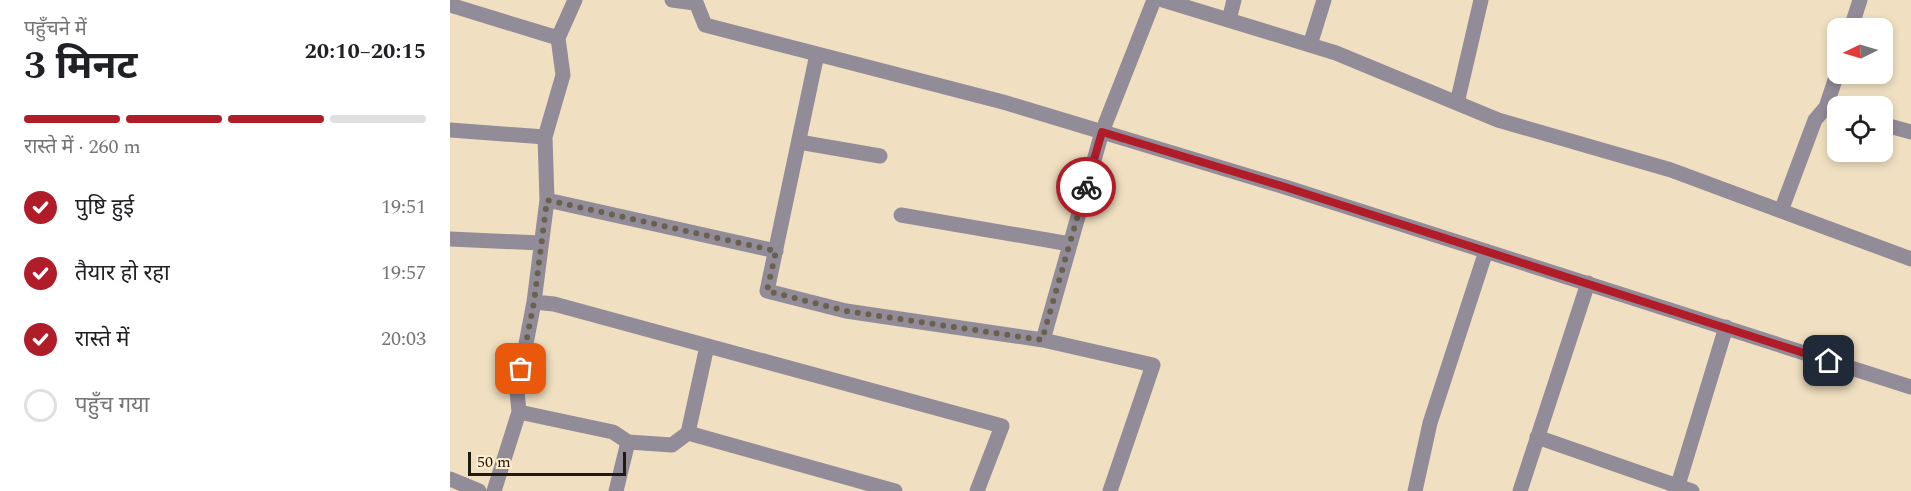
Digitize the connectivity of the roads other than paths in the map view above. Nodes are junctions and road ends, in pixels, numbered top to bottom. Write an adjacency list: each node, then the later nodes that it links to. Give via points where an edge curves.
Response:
1 (575, 0): 13 (street)
2 (672, 0): 9 (street)
3 (1154, 0): 20 (street)
4 (1163, 0): 12 (street)
5 (1234, 0): 12 (street)
6 (1323, 0): 14 (street)
7 (1481, 0): 16 (street)
8 (1860, 0): 11 (street)
9 (695, 2): 15 (street, via 705,25)
10 (450, 5): 13 (street)
11 (1854, 18)
12 (1229, 20): 14 (street)
13 (558, 38): 22 (street, via 563,75)
14 (1310, 45): 16 (street)
15 (817, 54): 20 (street); 23 (street)
16 (1457, 103): 26 (street, via 1498,120 1671,170)
17 (1827, 112): 26 (street, via 1815,120)
18 (1893, 127): 21 (street)
19 (450, 130): 22 (street)
20 (1102, 132): 30 (street); 32 (street)
21 (1911, 132)
22 (545, 137): 25 (street)
23 (799, 142): 24 (street); 31 (street)
24 (879, 156)
25 (547, 200): 29 (street); 31 (street)
26 (1781, 212): 33 (street)
27 (902, 215): 30 (street)
28 (450, 239): 29 (street)
29 (541, 243): 35 (street)
30 (1070, 244): 37 (street)
31 (776, 251): 37 (street, via 767,291 846,311)
32 (1486, 251): 34 (street); 52 (street, via 1430,423)
33 (1911, 259)
34 (1588, 283): 36 (street); 42 (street)
35 (534, 302): 38 (street, via 555,304); 40 (street, via 517,391)
36 (1726, 327): 39 (street); 45 (street)
37 (1042, 340): 51 (street, via 1154,365)
38 (707, 346): 41 (street); 50 (street, via 1002,426)
39 (1911, 387)
40 (519, 412): 43 (street, via 613,432); 47 (street)
41 (688, 433): 43 (street, via 672,445); 49 (street)
42 (1537, 437): 45 (street); 53 (street)
43 (628, 442): 48 (street)
44 (450, 479): 46 (street)
45 (1685, 488)
46 (479, 491)
47 (494, 491)
48 (616, 491)
49 (895, 491)
50 (977, 491)
51 (1110, 491)
52 (1415, 491)
53 (1520, 491)

